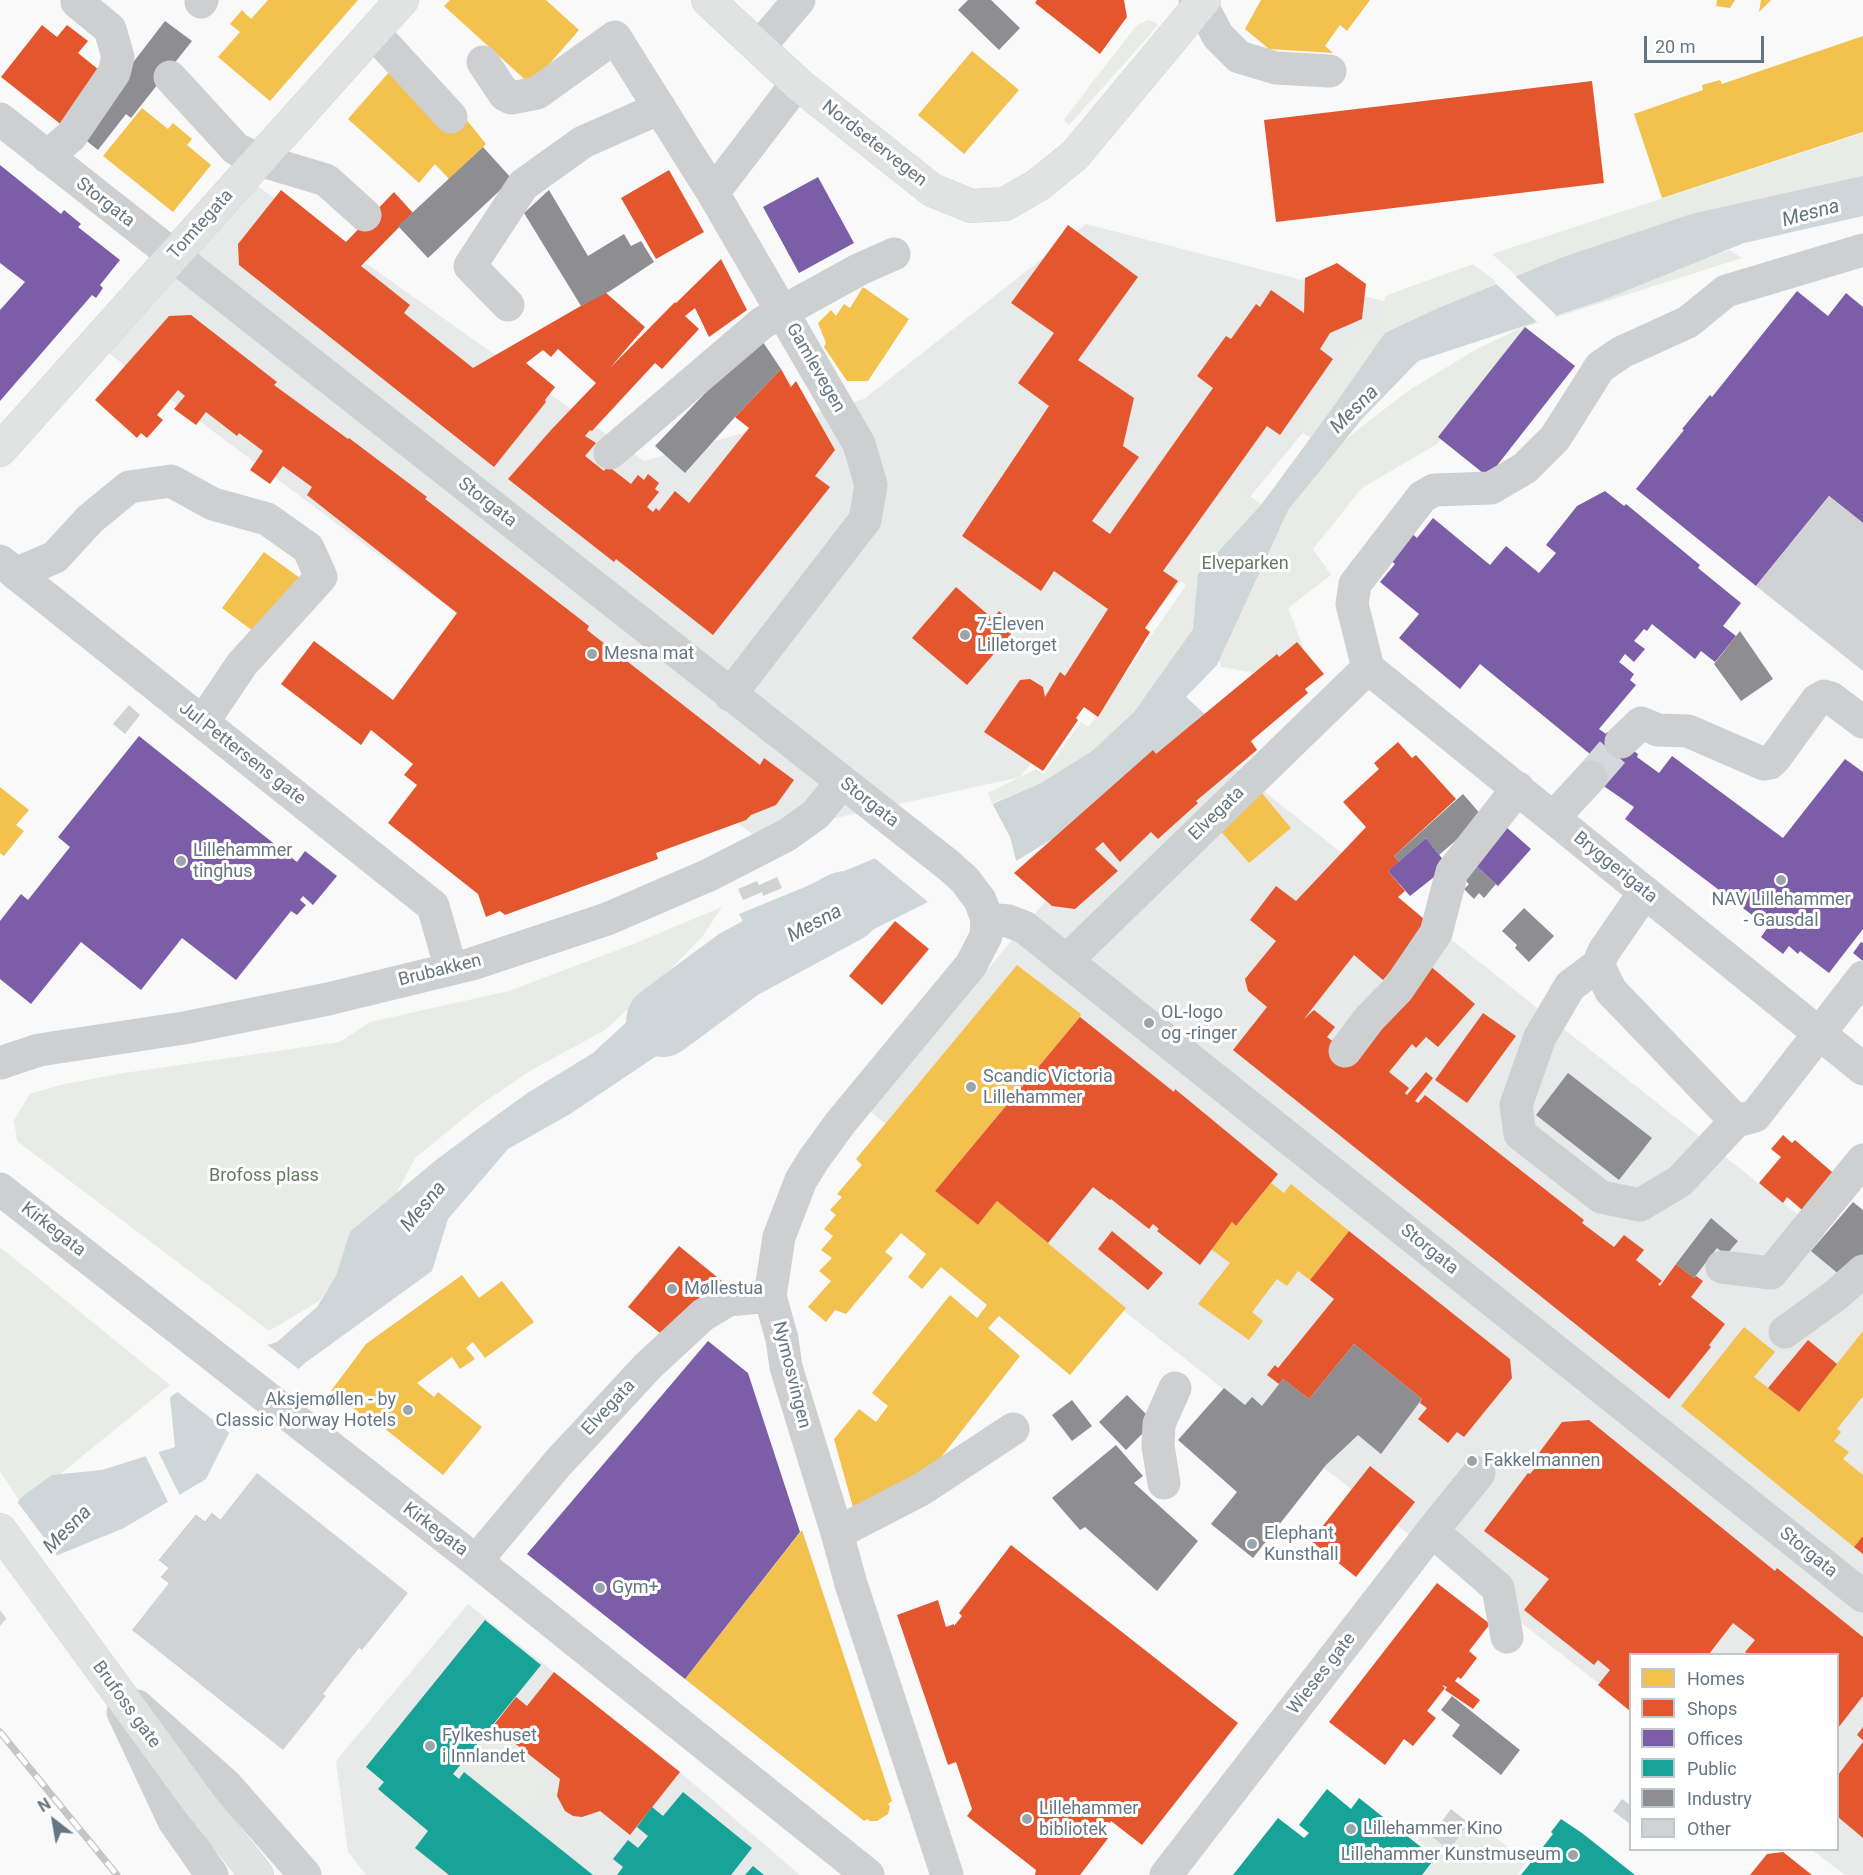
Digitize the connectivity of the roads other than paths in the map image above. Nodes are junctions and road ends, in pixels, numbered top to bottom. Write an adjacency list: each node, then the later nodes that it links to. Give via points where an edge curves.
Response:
1 (402, 0): 6 (main road, Tomtegata)
2 (708, 0): 7 (main road, Nordsetervegen)
3 (799, 0): 7 (street)
4 (1200, 1): 9 (street, via 1218,36 1239,57 1276,68); 11 (main road, Nordsetervegen, via 1075,155 1038,185 1005,204 970,206 932,190)
5 (76, 2): 15 (street, via 110,29 118,57 114,73 71,136)
6 (373, 32): 13 (street); 16 (main road, Tomtegata)
7 (759, 48): 11 (main road, Nordsetervegen)
8 (483, 62): 12 (street, Gamlevegen, via 505,95 512,98 537,93 615,37)
9 (1330, 71)
10 (170, 77): 16 (street, via 236,148)
11 (797, 83): 17 (street)
12 (660, 108): 17 (street, Gamlevegen); 22 (street, via 583,142 523,185 470,266)
13 (451, 117)
14 (0, 119): 15 (street, Storgata)
15 (47, 157): 21 (street, Storgata)
16 (259, 160): 18 (street, via 327,180); 21 (main road, Tomtegata)
17 (713, 193): 23 (street, Gamlevegen)
18 (365, 215)
19 (1863, 250): 27 (street, via 1726,291 1688,322 1622,352 1600,368 1555,438 1525,468 1491,489 1434,490 1422,497 1355,584 1352,604)
20 (894, 254): 23 (street)
21 (173, 256): 24 (main road, Tomtegata); 28 (street, Storgata)
22 (508, 305)
23 (782, 311): 25 (street, via 762,322); 28 (street, Gamlevegen, via 859,444 871,485 865,520)
24 (0, 450)
25 (610, 453)
26 (8, 568): 29 (street, Jul Pettersens gate); 29 (street, via 55,557 90,519 129,487 171,481 213,504 267,519 308,548 321,577 242,664)
27 (1368, 668): 34 (street, Bryggerigata); 38 (street, Elvegata)
28 (730, 695): 33 (street, Storgata)
29 (202, 722): 40 (street, Jul Pettersens gate, via 433,906)
30 (1863, 722): 31 (street, via 1824,696 1817,700 1775,758 1764,764 1688,731 1658,730 1641,723)
31 (1621, 742)
32 (1591, 777): 35 (street)
33 (842, 782): 37 (street, Storgata, via 964,879); 40 (street, Brubakken, via 816,814 787,835 709,875 607,919)
34 (1518, 788): 35 (street, Bryggerigata); 43 (street, via 1452,872 1436,933 1398,989)
35 (1553, 818): 36 (street, Bryggerigata)
36 (1645, 892): 39 (street); 42 (street, Bryggerigata)
37 (987, 919): 38 (street, Storgata, via 1024,927); 51 (street, Nymosvingen, via 986,936 971,965 841,1122 801,1180 779,1237)
38 (1066, 961): 61 (street, Storgata)
39 (1598, 964): 46 (street, via 1611,991); 46 (street, via 1570,986 1540,1037 1516,1105 1520,1134 1601,1197 1640,1205 1680,1181)
40 (451, 969): 44 (street, Brubakken, via 184,1028 39,1050)
41 (1863, 977): 42 (street)
42 (1819, 1033): 45 (street, Bryggerigata); 46 (street, via 1755,1116)
43 (1345, 1051)
44 (0, 1063)
45 (1863, 1069)
46 (1736, 1121)
47 (1863, 1160): 49 (street, via 1771,1274)
48 (0, 1189): 60 (street, Kirkegata)
49 (1722, 1267)
50 (1863, 1271): 52 (street)
51 (770, 1296): 59 (street, Nymosvingen, via 786,1367); 60 (street, Elvegata, via 728,1300 703,1315 648,1366 558,1463)
52 (1785, 1332)
53 (1175, 1388): 56 (street, via 1159,1424)
54 (1013, 1429): 59 (street, via 922,1489)
55 (1479, 1473): 58 (street, Wieses gate)
56 (1164, 1483)
57 (0, 1530): 63 (main road, Brufoss gate)
58 (1432, 1531): 62 (street, via 1498,1588); 69 (street, Wieses gate)
59 (837, 1533): 68 (street, Nymosvingen)
60 (476, 1562): 67 (street, Kirkegata)
61 (1863, 1596)
62 (1507, 1637)
63 (108, 1681): 64 (street, via 174,1821); 65 (main road, Brufoss gate); 66 (street, via 225,1784)
64 (212, 1875)
65 (257, 1875)
66 (305, 1875)
67 (868, 1875)
68 (947, 1875)
69 (1166, 1875)

